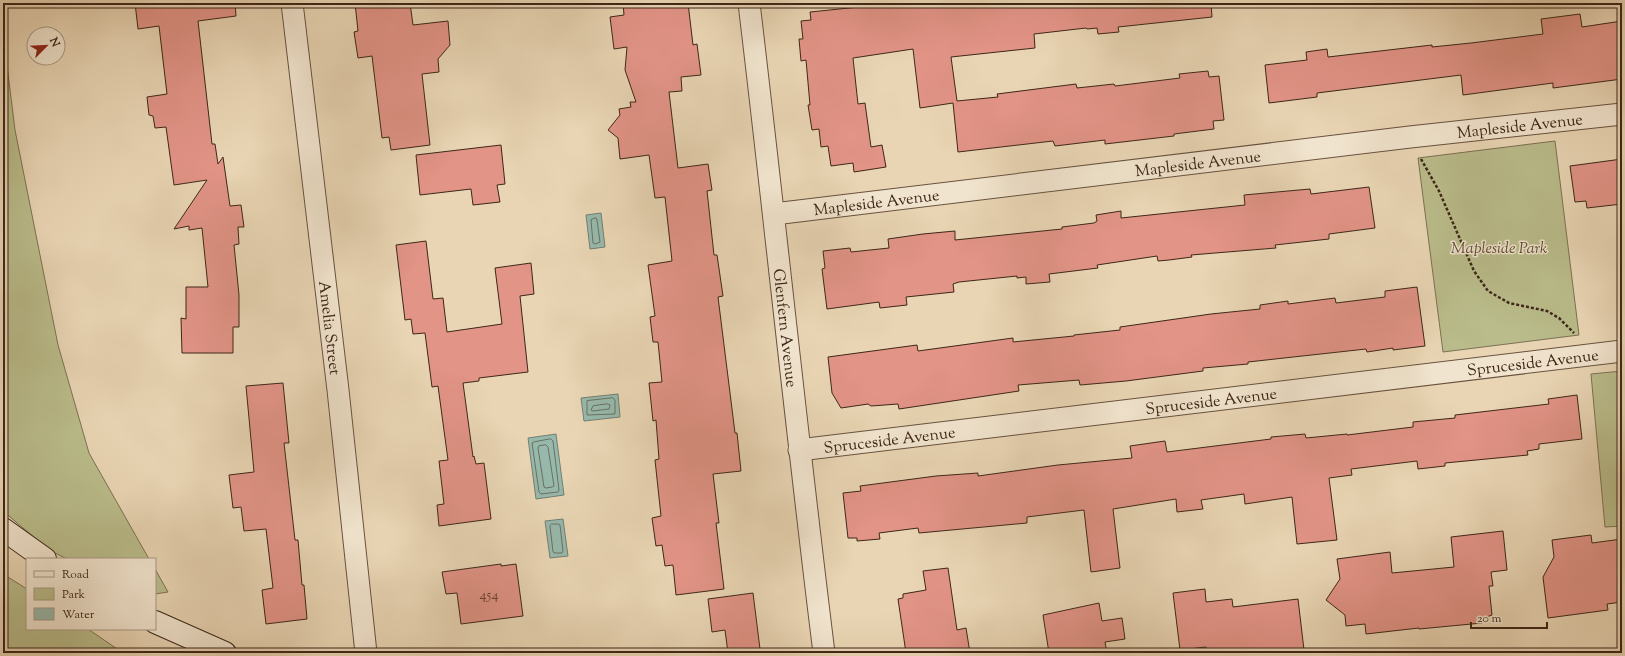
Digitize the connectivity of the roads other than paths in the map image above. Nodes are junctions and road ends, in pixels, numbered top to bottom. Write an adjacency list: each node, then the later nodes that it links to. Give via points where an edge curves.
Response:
1 (292, 3): 11 (street, Amelia Street)
2 (749, 3): 4 (street, Glenfern Avenue)
3 (1622, 114): 4 (street, Mapleside Avenue)
4 (774, 214): 6 (street, Glenfern Avenue)
5 (1622, 351): 6 (street, Spruceside Avenue)
6 (799, 450): 12 (street, Glenfern Avenue)
7 (3, 529): 8 (main road)
8 (44, 558)
9 (156, 622): 10 (main road)
10 (225, 653)
11 (366, 653)
12 (824, 653)

